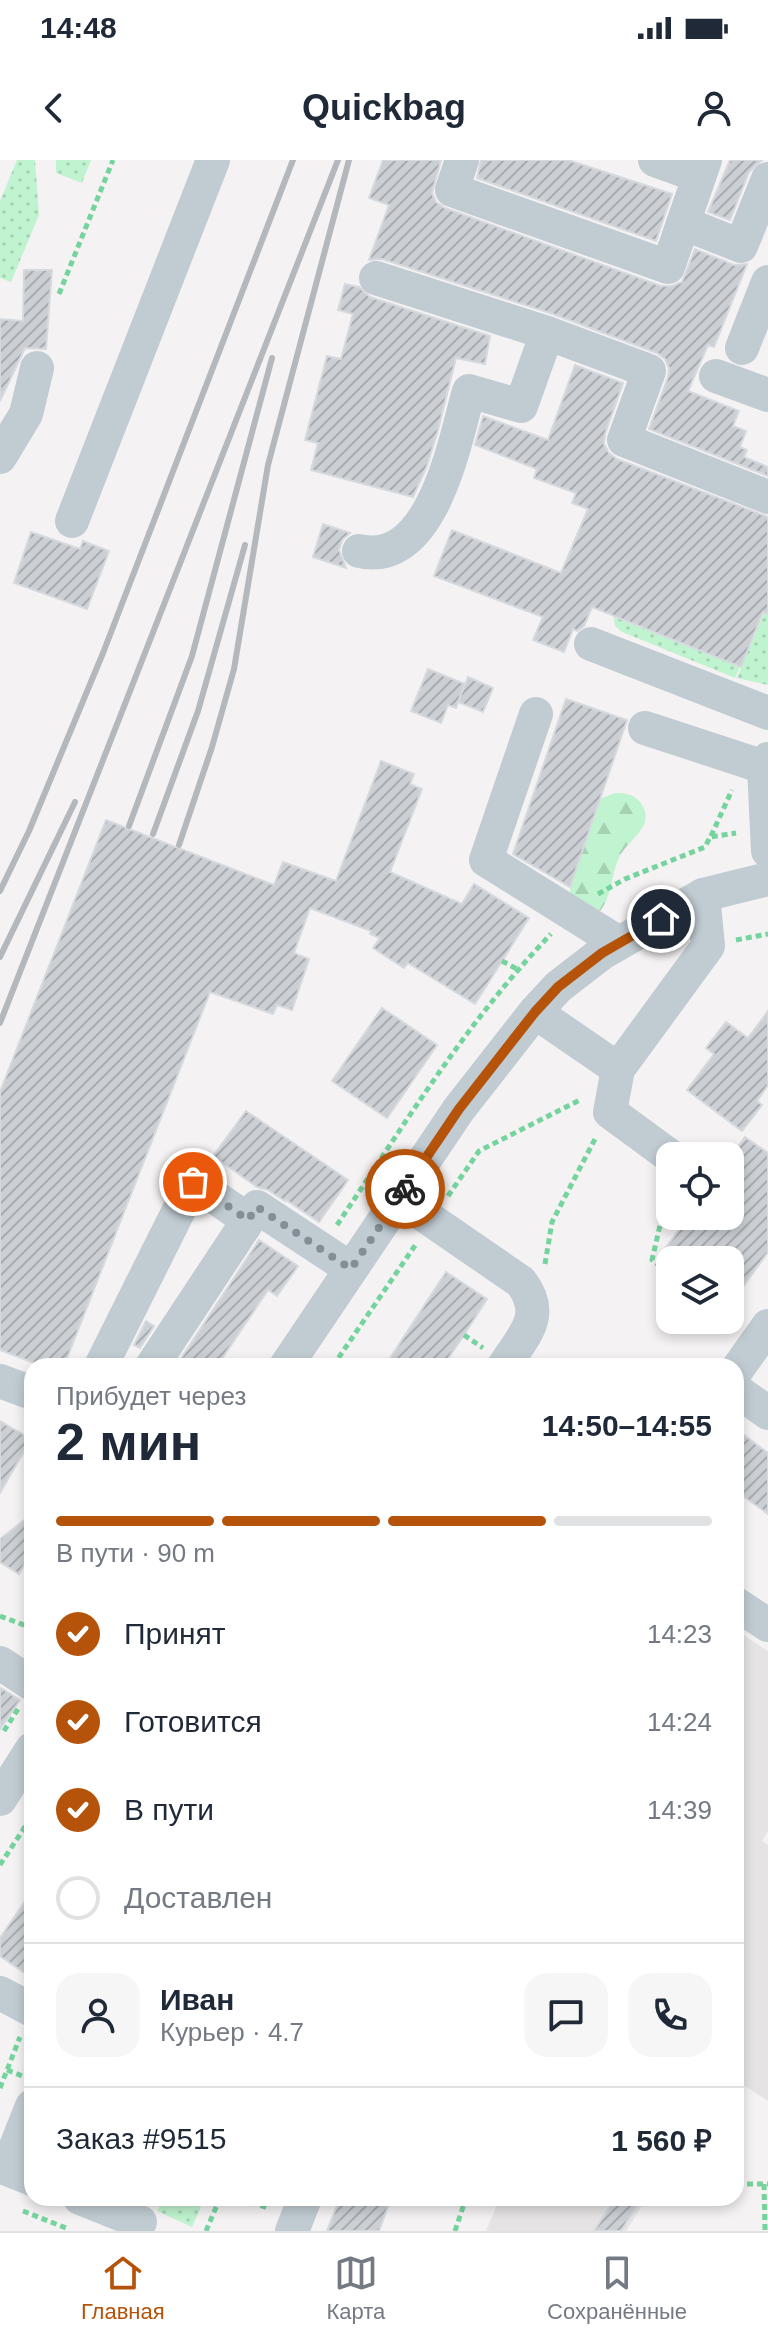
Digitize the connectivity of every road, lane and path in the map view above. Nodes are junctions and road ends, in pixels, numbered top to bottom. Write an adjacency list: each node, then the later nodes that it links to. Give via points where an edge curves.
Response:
1 (113, 160): 10 (path)
2 (213, 160): 18 (street)
3 (462, 160): 7 (street, via 452,190 668,267)
4 (655, 160): 5 (street)
5 (702, 168): 7 (street)
6 (768, 179): 7 (street, via 741,246)
7 (683, 223)
8 (376, 278): 11 (street)
9 (768, 282): 12 (street)
10 (59, 294)
11 (547, 333): 17 (street, via 649,371 624,440); 19 (street, via 521,406 469,391 438,497 418,528 392,549)
12 (742, 348)
13 (37, 368): 16 (street, via 26,414)
14 (716, 376): 15 (street)
15 (768, 395)
16 (0, 457)
17 (768, 497)
18 (72, 521)
19 (359, 551)
20 (591, 644): 21 (street)
21 (768, 713)
22 (536, 714): 28 (street, via 486,860)
23 (645, 728): 24 (street)
24 (766, 763): 25 (street)
25 (768, 851)
26 (768, 879): 27 (street)
27 (703, 895): 28 (street); 32 (street, via 708,946)
28 (619, 943): 31 (street, via 558,987)
29 (502, 961): 30 (path)
30 (517, 969)
31 (535, 1012): 32 (street); 35 (street, via 459,1109)
32 (618, 1069): 33 (street)
33 (610, 1112): 34 (street); 40 (path, via 552,1222)
34 (656, 1146)
35 (399, 1198): 39 (street); 40 (street, via 521,1282)
36 (248, 1220): 39 (street, via 257,1207); 42 (street, via 193,1182); 43 (street)
37 (659, 1230): 38 (path, via 652,1260)
38 (656, 1263)
39 (351, 1269): 44 (street)
40 (533, 1305): 45 (street, via 531,1325)
41 (768, 1326): 46 (street)
42 (105, 1358)
43 (157, 1358)
44 (291, 1358)
45 (509, 1358)
46 (744, 1360)
47 (0, 1381): 48 (street)
48 (24, 1390)
49 (744, 1396): 50 (street)
50 (768, 1413)
51 (744, 1609): 54 (street)
52 (0, 1616): 53 (path)
53 (24, 1625)
54 (768, 1625)
55 (0, 1663): 56 (street)
56 (24, 1679)
57 (24, 1762): 58 (street)
58 (0, 1799)
59 (24, 1828): 60 (path)
60 (0, 1865)
61 (0, 1993): 62 (street)
62 (24, 2006)
63 (24, 2030): 64 (path)
64 (0, 2088)
65 (24, 2126): 66 (street, via 7,2169)
66 (24, 2176)
67 (747, 2184): 68 (path)
68 (766, 2184): 79 (path)
69 (11, 2206): 75 (path)
70 (100, 2206): 74 (street)
71 (217, 2206): 76 (path)
72 (302, 2206): 77 (street)
73 (463, 2206): 78 (path)
74 (140, 2222)
75 (73, 2231)
76 (206, 2231)
77 (292, 2231)
78 (455, 2231)
79 (765, 2231)

